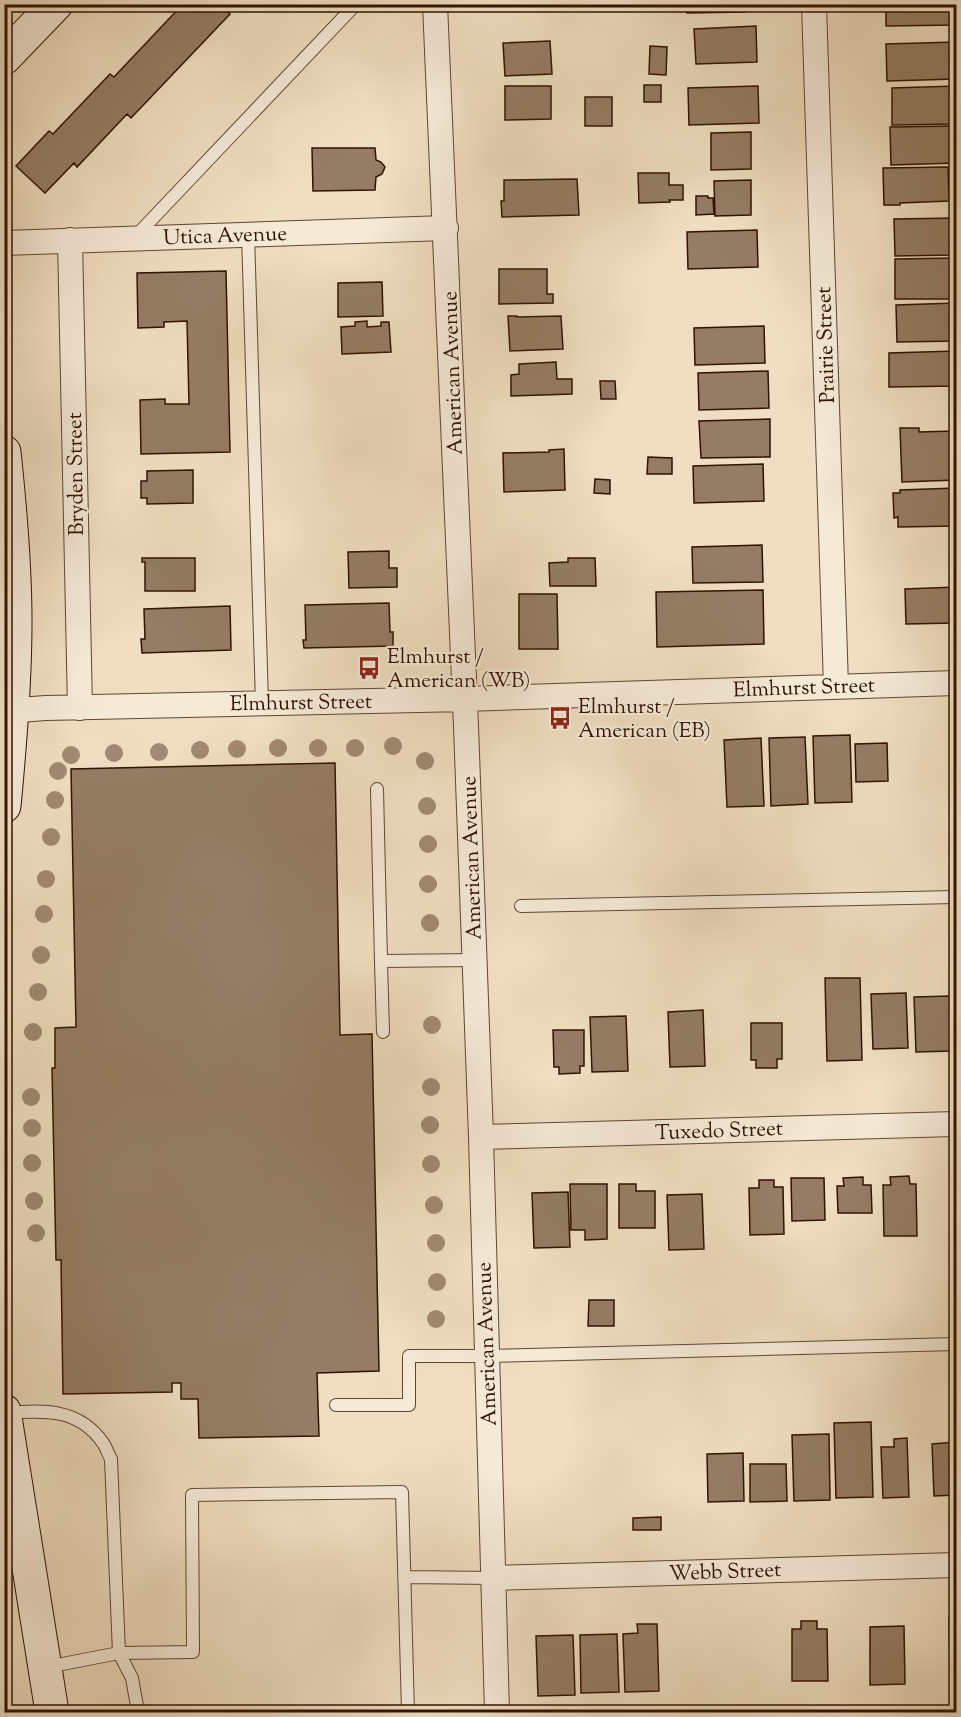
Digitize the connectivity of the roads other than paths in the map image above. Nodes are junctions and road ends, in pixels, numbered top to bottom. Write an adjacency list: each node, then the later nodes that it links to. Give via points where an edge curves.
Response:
1 (356, 4): 8 (lane)
2 (435, 4): 6 (street, American Avenue)
3 (814, 4): 13 (street, Prairie Street)
4 (56, 5): 5 (street)
5 (4, 58)
6 (446, 228): 7 (street, Utica Avenue); 14 (street, American Avenue)
7 (248, 234): 8 (street, Utica Avenue); 15 (lane)
8 (134, 238): 9 (street, Utica Avenue)
9 (70, 240): 10 (street, Utica Avenue); 16 (street, Bryden Street)
10 (4, 243)
11 (4, 452): 17 (street, via 15,621)
12 (957, 683): 13 (street, Elmhurst Street)
13 (836, 686): 14 (street, Elmhurst Street)
14 (465, 699): 15 (street, Elmhurst Street); 22 (street, American Avenue)
15 (262, 703): 16 (street, Elmhurst Street)
16 (80, 708): 17 (street, Elmhurst Street)
17 (9, 711): 19 (street)
18 (377, 789): 23 (lane)
19 (4, 806)
20 (957, 897): 21 (lane)
21 (521, 906)
22 (475, 960): 23 (lane); 26 (street, American Avenue)
23 (381, 962): 24 (lane)
24 (382, 1032)
25 (957, 1124): 26 (street, Tuxedo Street)
26 (481, 1137): 28 (street, American Avenue)
27 (957, 1344): 28 (lane)
28 (486, 1356): 29 (lane, via 409,1356 409,1405); 33 (street, American Avenue)
29 (336, 1405)
30 (5, 1412): 34 (lane, via 67,1414 87,1426 107,1451 111,1460); 35 (street)
31 (957, 1565): 33 (street, Webb Street)
32 (404, 1577): 33 (lane); 34 (lane, via 402,1492 192,1496 193,1652); 38 (lane)
33 (494, 1578): 39 (street, American Avenue)
34 (119, 1653): 35 (lane); 37 (lane, via 132,1678)
35 (45, 1668): 36 (street)
36 (52, 1713)
37 (138, 1713)
38 (408, 1713)
39 (497, 1713)

